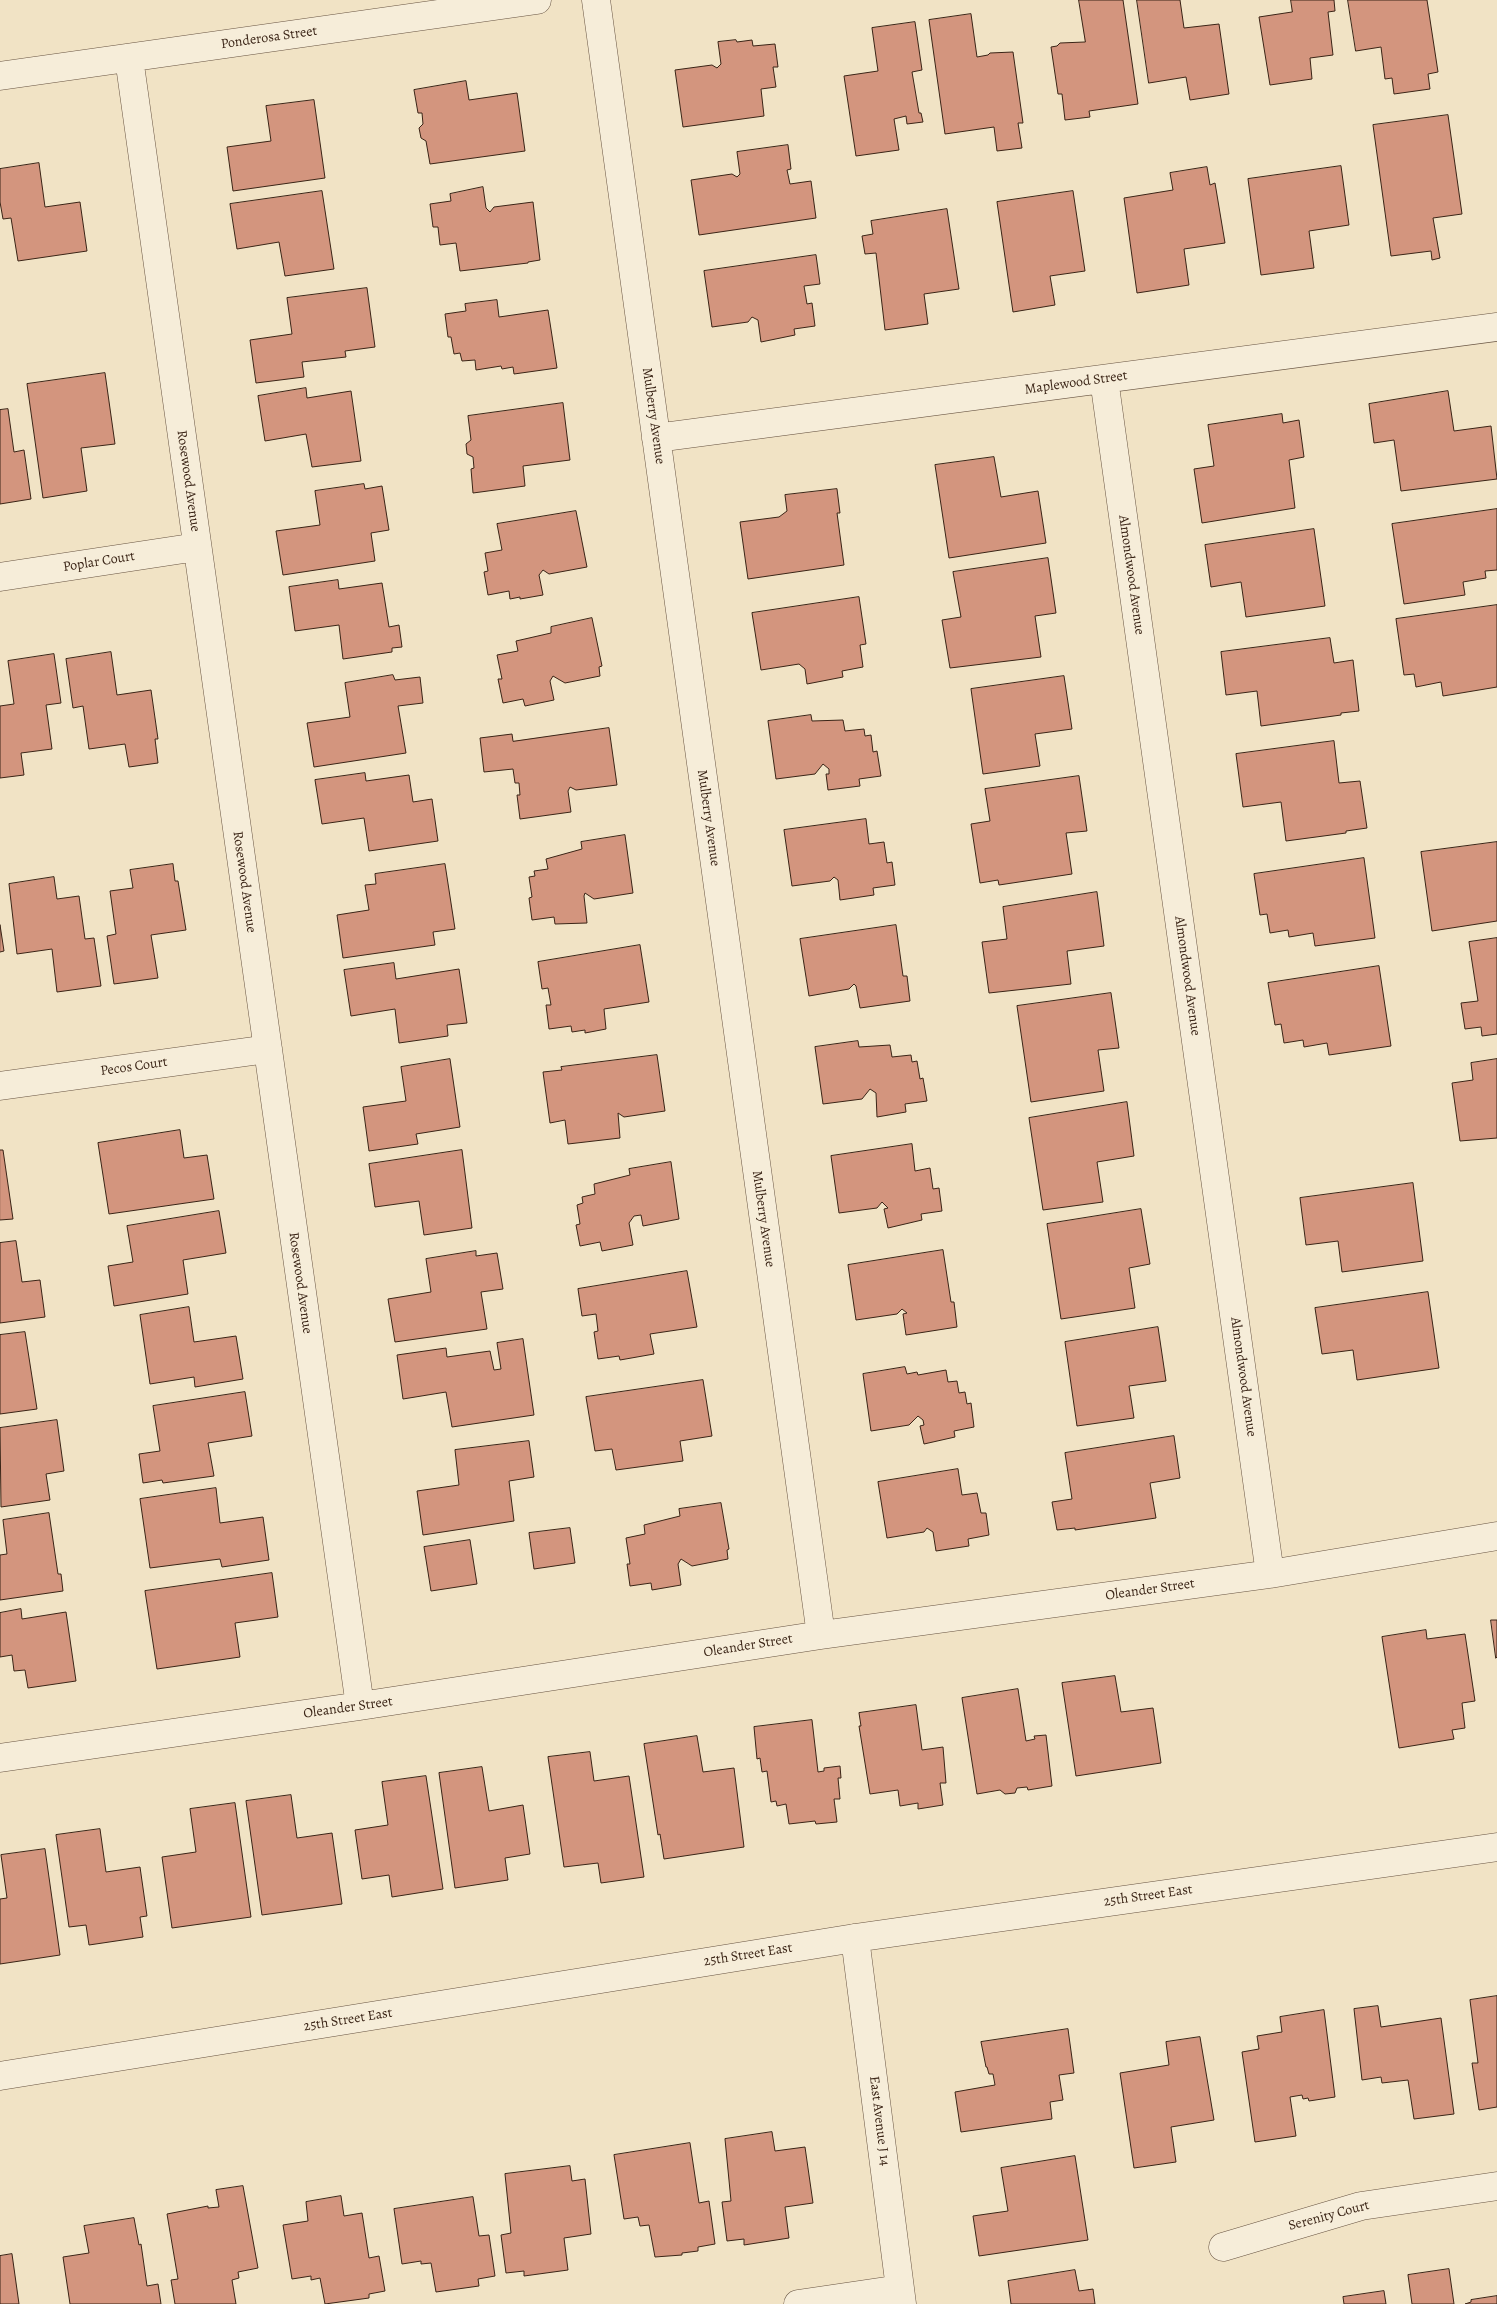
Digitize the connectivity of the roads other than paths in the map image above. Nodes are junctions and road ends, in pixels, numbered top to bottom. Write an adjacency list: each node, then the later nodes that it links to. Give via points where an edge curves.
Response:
1 (537, 0): 3 (street, Ponderosa Street)
2 (596, 0): 7 (street, Mulberry Avenue)
3 (128, 58): 4 (street, Ponderosa Street); 8 (street, Rosewood Avenue)
4 (0, 76)
5 (1497, 327): 6 (street, Maplewood Street)
6 (1104, 379): 7 (street, Maplewood Street); 13 (street, Almondwood Avenue)
7 (656, 438): 14 (street, Mulberry Avenue)
8 (197, 547): 9 (street, Poplar Court); 10 (street, Rosewood Avenue)
9 (0, 577)
10 (268, 1049): 11 (street, Pecos Court); 15 (street, Rosewood Avenue)
11 (0, 1086)
12 (1497, 1536): 13 (street, Oleander Street)
13 (1270, 1574): 14 (street, Oleander Street)
14 (821, 1635): 15 (street, Oleander Street)
15 (360, 1706): 16 (street, Oleander Street)
16 (0, 1758)
17 (1497, 1847): 18 (street, 25th Street East)
18 (855, 1938): 19 (street, 25th Street East); 22 (street, East Avenue J 14)
19 (0, 2076)
20 (1497, 2186): 21 (street, Serenity Court, via 1360,2206)
21 (1223, 2247)
22 (901, 2297): 23 (street)
23 (798, 2304)

